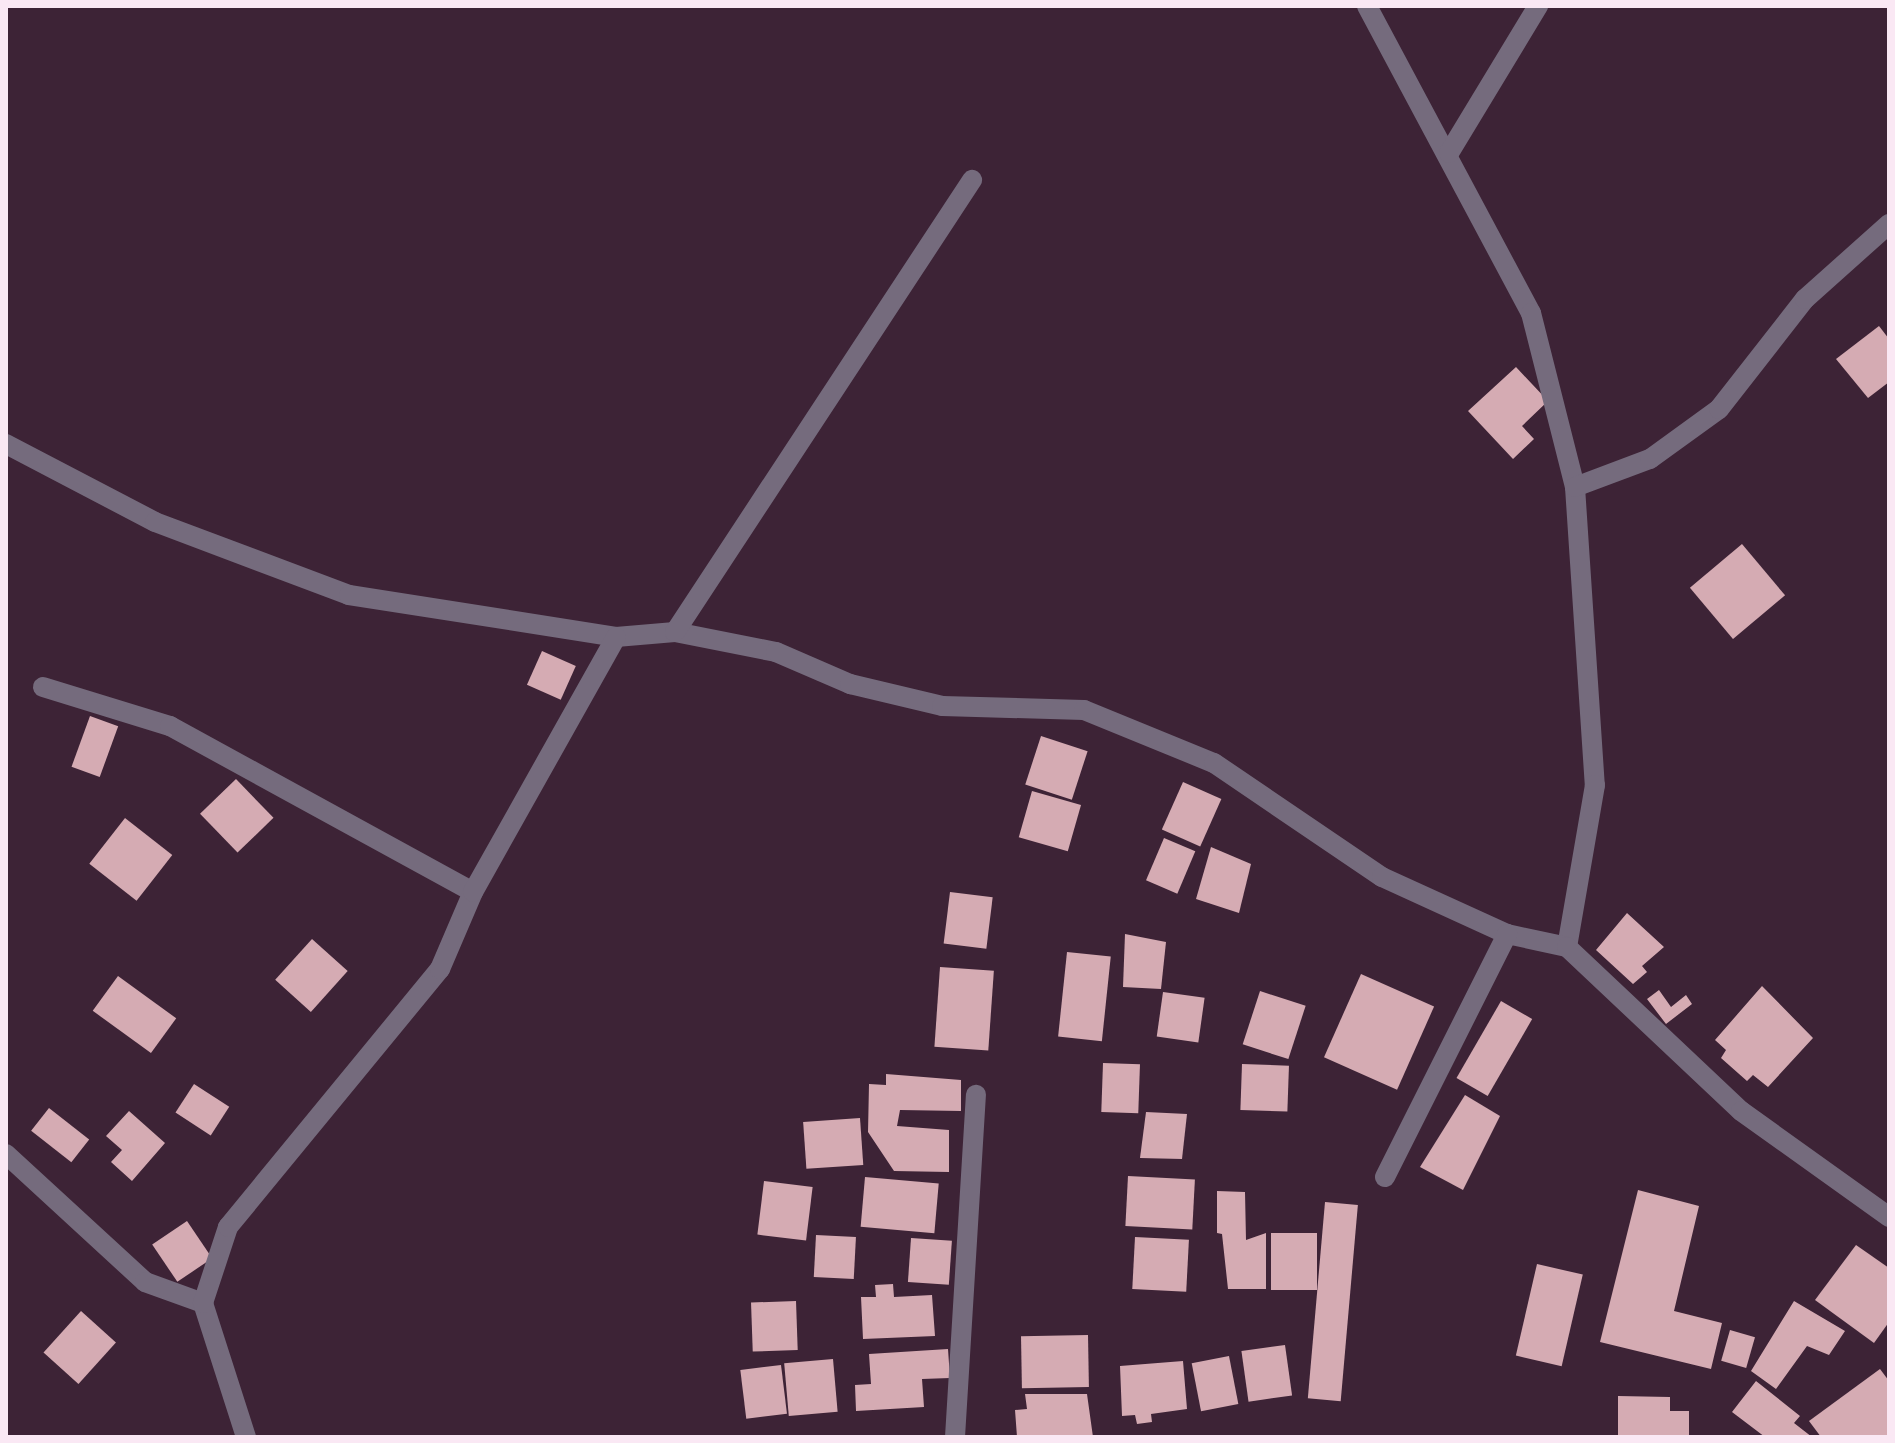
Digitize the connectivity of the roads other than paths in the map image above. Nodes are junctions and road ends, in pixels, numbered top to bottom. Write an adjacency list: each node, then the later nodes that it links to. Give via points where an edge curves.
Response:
1 (1367, 6): 3 (street)
2 (1538, 6): 3 (street)
3 (1449, 153): 7 (street, via 1531,313)
4 (972, 180): 8 (street)
5 (1889, 224): 7 (street, via 1805,299 1719,409 1650,459)
6 (6, 444): 9 (street, via 155,522 349,595)
7 (1575, 487): 13 (street, via 1595,785)
8 (675, 632): 9 (street); 12 (street, via 776,652 850,684 942,706 1084,710 1214,763 1382,877)
9 (616, 637): 11 (street)
10 (43, 687): 11 (street, via 170,726)
11 (473, 892): 18 (street, via 440,969 228,1227)
12 (1507, 934): 13 (street); 16 (street)
13 (1567, 947): 17 (street, via 1741,1111)
14 (976, 1095): 20 (street)
15 (6, 1154): 18 (street, via 145,1282)
16 (1385, 1177)
17 (1889, 1217)
18 (203, 1303): 19 (street)
19 (246, 1437)
20 (955, 1437)

